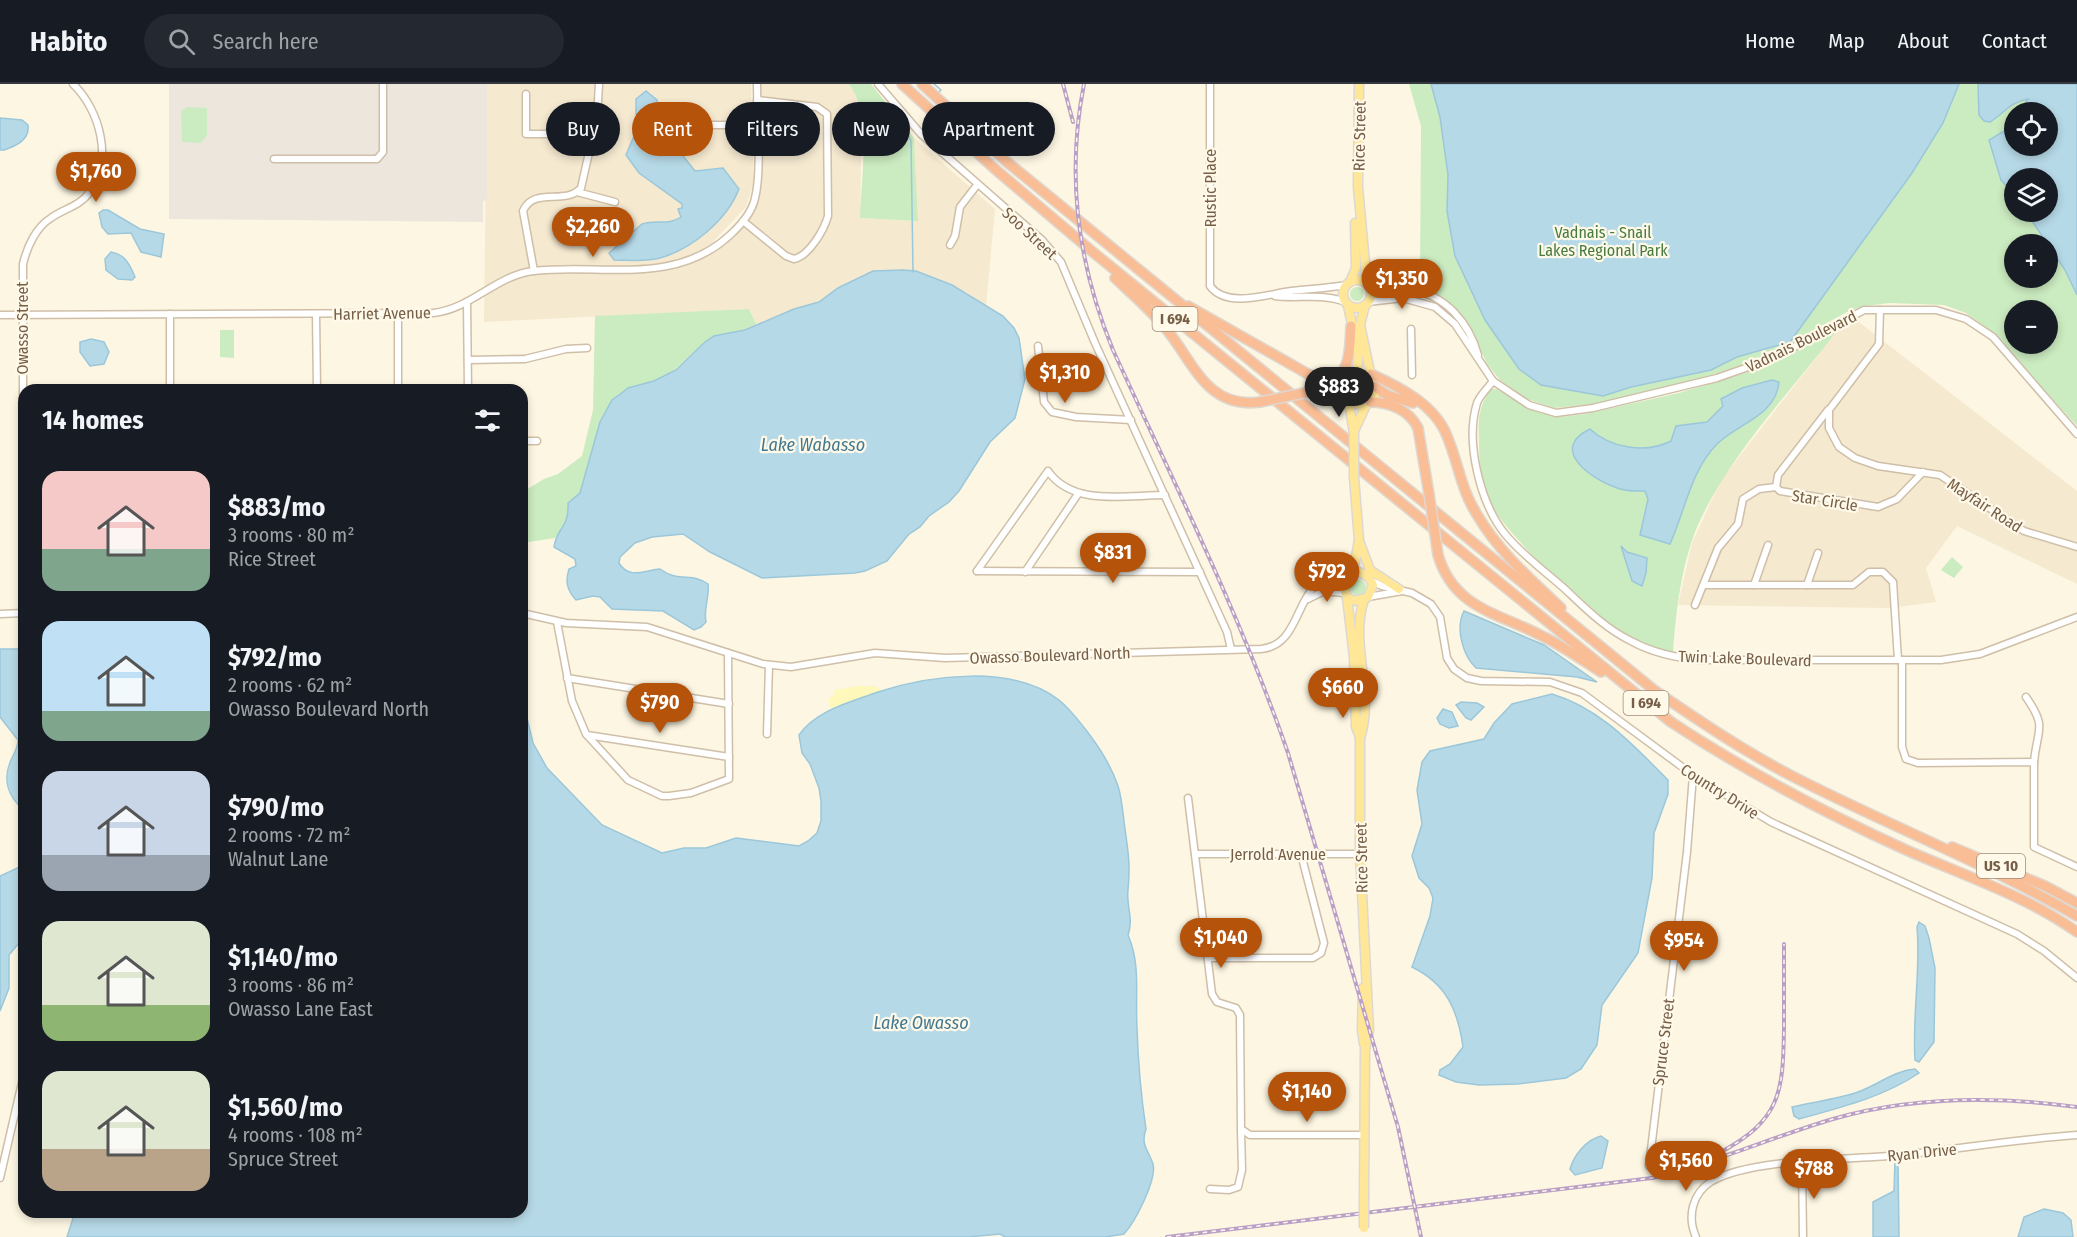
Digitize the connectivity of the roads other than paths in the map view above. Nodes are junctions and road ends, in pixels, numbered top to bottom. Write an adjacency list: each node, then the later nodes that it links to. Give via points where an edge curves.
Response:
1 (73, 84): 38 (street, Owasso Street, via 95,116 102,146 100,167 89,193 49,219 35,234 23,264)
2 (382, 84): 16 (street, via 383,152 377,159)
3 (599, 84): 12 (street)
4 (757, 84): 11 (street, Harriet Avenue)
5 (878, 84): 17 (street, Soo Street, via 921,134)
6 (902, 84): 23 (highway, I 694)
7 (922, 84): 27 (highway, I 694, via 999,155)
8 (1210, 84): 28 (street, Rustic Place, via 1209,282 1213,290 1231,297)
9 (1359, 84): 18 (main road, Rice Street)
10 (526, 94): 13 (street, via 526,134)
11 (757, 100): 21 (street, via 817,107 827,114 828,216 805,254 794,259)
12 (597, 102)
13 (546, 134)
14 (589, 156): 19 (street)
15 (757, 156): 21 (street, Harriet Avenue, via 757,192)
16 (274, 159)
17 (977, 185): 22 (street, via 960,207); 57 (street, Soo Street, via 1042,240 1061,262)
18 (1358, 187): 25 (main road, Rice Street, via 1357,264); 26 (main road, Rice Street)
19 (578, 192): 20 (street); 24 (street, via 536,198 525,206 523,220)
20 (615, 202)
21 (743, 221): 24 (street, Harriet Avenue, via 705,253 670,267)
22 (950, 245)
23 (1094, 253): 54 (highway, bridge, via 1169,332 1201,381 1230,399 1260,402 1319,390); 95 (highway, I 694)
24 (534, 271): 29 (street, Harriet Avenue, via 498,283)
25 (1348, 284): 26 (main road, via 1359,281); 28 (street, via 1327,290); 30 (main road, via 1343,293)
26 (1368, 287): 31 (main road); 32 (street, via 1412,290)
27 (1165, 292): 46 (highway, via 1308,374); 89 (highway, I 694)
28 (1268, 295): 30 (street, via 1296,299 1330,297)
29 (467, 302): 34 (street, Harriet Avenue, via 444,312); 43 (street)
30 (1347, 304): 31 (main road, via 1357,308); 39 (main road)
31 (1367, 304): 32 (street, via 1400,298); 47 (main road, via 1359,324)
32 (1437, 304): 48 (street)
33 (1880, 310): 48 (street, Vadnais Boulevard, via 1864,310 1850,316 1748,368 1576,412 1529,405); 56 (street, via 1879,344); 59 (street, Vadnais Boulevard, via 1936,310 1974,323 1993,337)
34 (398, 313): 36 (street, Harriet Avenue); 52 (street)
35 (170, 314): 36 (street, Harriet Avenue); 38 (street, Harriet Avenue); 50 (street)
36 (316, 314): 51 (street)
37 (0, 315): 38 (street, Harriet Avenue)
38 (21, 315): 49 (street, Owasso Street)
39 (1351, 326): 45 (main road, via 1359,357); 46 (highway, via 1345,364 1340,377)
40 (1411, 329): 44 (street)
41 (1038, 346): 57 (street, via 1044,402 1052,412)
42 (587, 348): 43 (street, via 525,359)
43 (468, 360): 53 (street)
44 (1412, 375)
45 (1350, 379): 46 (highway); 47 (main road, via 1365,376); 54 (main road)
46 (1333, 381)
47 (1373, 381): 55 (main road, via 1375,395); 89 (highway, via 1423,404 1439,421 1447,434 1467,498 1497,546)
48 (1493, 381): 90 (street, Twin Lake Boulevard, via 1478,403 1475,441 1479,481 1492,514 1514,543 1612,630 1644,647 1689,659)
49 (21, 384)
50 (170, 384)
51 (317, 384)
52 (398, 384)
53 (468, 384)
54 (1347, 398): 55 (main road, via 1356,406); 58 (main road)
55 (1368, 404): 58 (main road); 95 (highway, bridge, via 1384,403 1399,408 1418,428 1438,555 1452,586 1468,600 1557,644)
56 (1829, 410): 62 (street, Mayfair Road, via 1832,435 1845,452 1878,466); 63 (street, Star Circle, via 1778,474)
57 (1131, 420): 65 (street, Soo Street)
58 (1354, 433): 66 (main road, bridge)
59 (2077, 434)
60 (528, 441): 61 (street)
61 (537, 441)
62 (1923, 472): 63 (street, Star Circle, via 1897,499 1878,507 1785,494); 68 (street, Mayfair Road, via 1940,475 2024,531)
63 (1776, 487): 74 (street, via 1759,489 1743,499 1738,524 1718,548)
64 (1078, 494): 65 (street); 70 (street); 70 (street, via 1060,485 1048,471 977,571)
65 (1165, 495): 71 (street, Soo Street)
66 (1359, 540): 72 (main road, via 1355,562); 73 (main road)
67 (1768, 545): 75 (street)
68 (2077, 547)
69 (1818, 553): 76 (street)
70 (1025, 572): 71 (street)
71 (1200, 572): 87 (street, Soo Street)
72 (1347, 575): 73 (main road, via 1362,572); 78 (main road, via 1343,585); 80 (street, Owasso Boulevard North, via 1313,588)
73 (1370, 576): 77 (main road); 79 (main road, via 1372,589)
74 (1704, 585): 75 (street); 81 (street)
75 (1754, 585): 76 (street)
76 (1807, 585): 90 (street, via 1853,585 1869,572 1887,575 1893,582)
77 (1401, 590): 79 (street); 101 (street, Country Drive, via 1426,599 1436,610 1447,658 1460,674 1482,681 1538,681 1565,686 1602,707)
78 (1346, 595): 79 (main road, via 1355,601); 80 (street, via 1324,591); 98 (main road, Rice Street)
79 (1366, 598): 98 (main road, Rice Street, via 1360,617 1364,727)
80 (1307, 599): 87 (street, Owasso Boulevard North, via 1278,644)
81 (1695, 605)
82 (0, 614): 83 (street)
83 (18, 614)
84 (528, 615): 86 (street, Owasso Boulevard North)
85 (2077, 617): 90 (street, Twin Lake Boulevard, via 1980,654 1941,660)
86 (557, 622): 88 (street, Owasso Boulevard North, via 647,627); 92 (street)
87 (1231, 649): 91 (street, Owasso Boulevard North, via 945,658 870,653 791,667)
88 (728, 653): 91 (street, Owasso Boulevard North); 94 (street)
89 (1615, 660): 103 (highway, I 694, via 1704,724 1760,758 1817,789)
90 (1900, 660): 100 (street, via 1902,747 1909,762)
91 (770, 665): 96 (street)
92 (567, 678): 94 (street); 97 (street)
93 (2026, 697): 100 (street, via 2040,719)
94 (729, 704): 99 (street)
95 (1671, 722): 110 (highway, I 694, via 1786,793 2010,896)
96 (767, 734)
97 (587, 735): 99 (street); 99 (street, via 627,780 662,796 691,793 729,779)
98 (1360, 738): 106 (main road, Rice Street)
99 (729, 757)
100 (2034, 762): 107 (street, via 2034,847)
101 (1693, 776): 112 (street, Country Drive, via 1802,837 2017,934); 118 (street, Spruce Street)
102 (1188, 798): 104 (street)
103 (1922, 836): 108 (highway, US 10, via 1968,852); 109 (highway, I 694)
104 (1195, 854): 105 (street, Jerrold Avenue); 111 (street)
105 (1301, 854): 106 (street, Jerrold Avenue); 111 (street, via 1324,943 1322,953 1313,958)
106 (1360, 854): 115 (main road, Rice Street, via 1365,978)
107 (2077, 867)
108 (2077, 903)
109 (2077, 916)
110 (2077, 932)
111 (1208, 958): 114 (street, via 1214,998 1236,1008 1240,1015)
112 (2077, 978)
113 (18, 1100): 119 (street)
114 (1242, 1131): 115 (street, via 1250,1135); 120 (street, via 1238,1187)
115 (1364, 1135): 121 (main road, Rice Street, bridge)
116 (2077, 1135): 117 (street, Ryan Drive)
117 (1802, 1163): 122 (street, Ryan Drive, via 1732,1173 1710,1182 1696,1199 1691,1214); 123 (street)
118 (1649, 1166)
119 (0, 1178)
120 (1210, 1189)
121 (1364, 1233)
122 (1696, 1237)
123 (1803, 1237)

